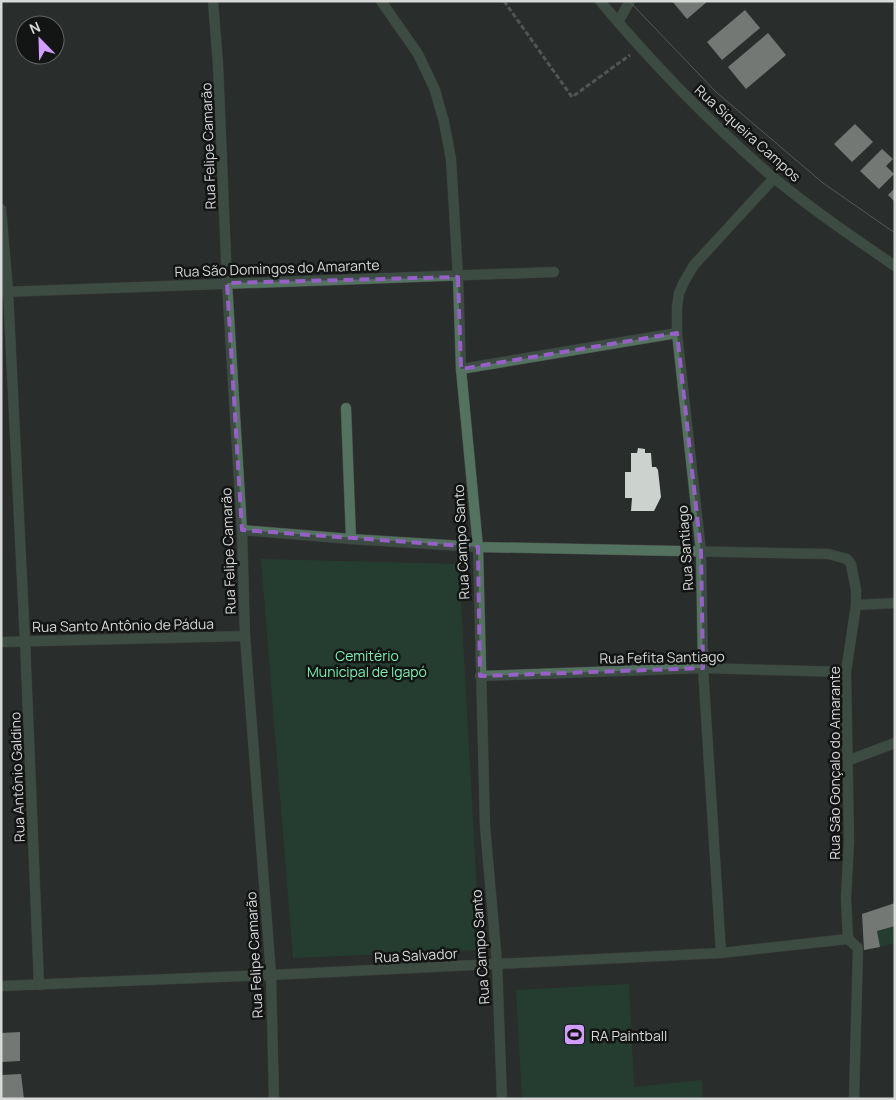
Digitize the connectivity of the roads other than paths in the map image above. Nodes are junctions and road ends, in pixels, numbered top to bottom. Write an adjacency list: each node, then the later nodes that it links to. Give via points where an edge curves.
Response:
1 (213, 1): 11 (street, Rua Felipe Camarão)
2 (381, 1): 10 (street, Rua Campo Santo, via 418,54 435,90 451,159)
3 (600, 1): 5 (street, Rua Siqueira Campos)
4 (630, 1): 5 (street)
5 (618, 22): 6 (street, Rua Siqueira Campos, via 678,89)
6 (774, 178): 8 (street, Rua Siqueira Campos); 13 (street, Rua Santiago, via 694,265 678,293)
7 (1, 209): 12 (street, Rua Antônio Galdino)
8 (895, 266)
9 (554, 272): 10 (street, Rua São Domingos do Amarante)
10 (458, 277): 11 (street, Rua São Domingos do Amarante); 14 (street, Rua Campo Santo)
11 (227, 283): 12 (street, Rua São Domingos do Amarante); 16 (street, Rua Felipe Camarão)
12 (4, 292): 23 (street, Rua Antônio Galdino)
13 (677, 333): 14 (street); 19 (street, Rua Santiago)
14 (461, 369): 18 (street, Rua Campo Santo)
15 (346, 408): 17 (street)
16 (242, 530): 17 (street); 22 (street, Rua Felipe Camarão)
17 (351, 539): 18 (street)
18 (478, 547): 19 (street); 27 (street, Rua Campo Santo)
19 (701, 552): 21 (street, Rua São Gonçalo do Amarante, via 828,554 847,559 853,570); 25 (street, Rua Santiago)
20 (895, 603): 21 (street)
21 (856, 605): 26 (street, Rua São Gonçalo do Amarante)
22 (245, 636): 23 (street, Rua Santo Antônio de Pádua); 33 (street, Rua Felipe Camarão)
23 (25, 641): 24 (street, Rua Santo Antônio de Pádua); 34 (street, Rua Antônio Galdino)
24 (1, 642)
25 (703, 668): 26 (street, Rua Fefita Santiago); 27 (street, Rua Fefita Santiago); 31 (street, Rua Santiago)
26 (846, 672): 29 (street, Rua São Gonçalo do Amarante)
27 (480, 676): 32 (street, Rua Campo Santo, via 485,826)
28 (895, 743): 29 (street)
29 (847, 761): 30 (street, Rua São Gonçalo do Amarante)
30 (848, 939): 31 (street, Rua Salvador); 38 (street, via 858,948)
31 (721, 952): 32 (street, Rua Salvador)
32 (497, 963): 33 (street, Rua Salvador); 37 (street, Rua Campo Santo)
33 (271, 975): 34 (street, Rua Salvador); 36 (street, Rua Felipe Camarão)
34 (39, 985): 35 (street, Rua Salvador)
35 (1, 986)
36 (274, 1099)
37 (502, 1099)
38 (854, 1099)

